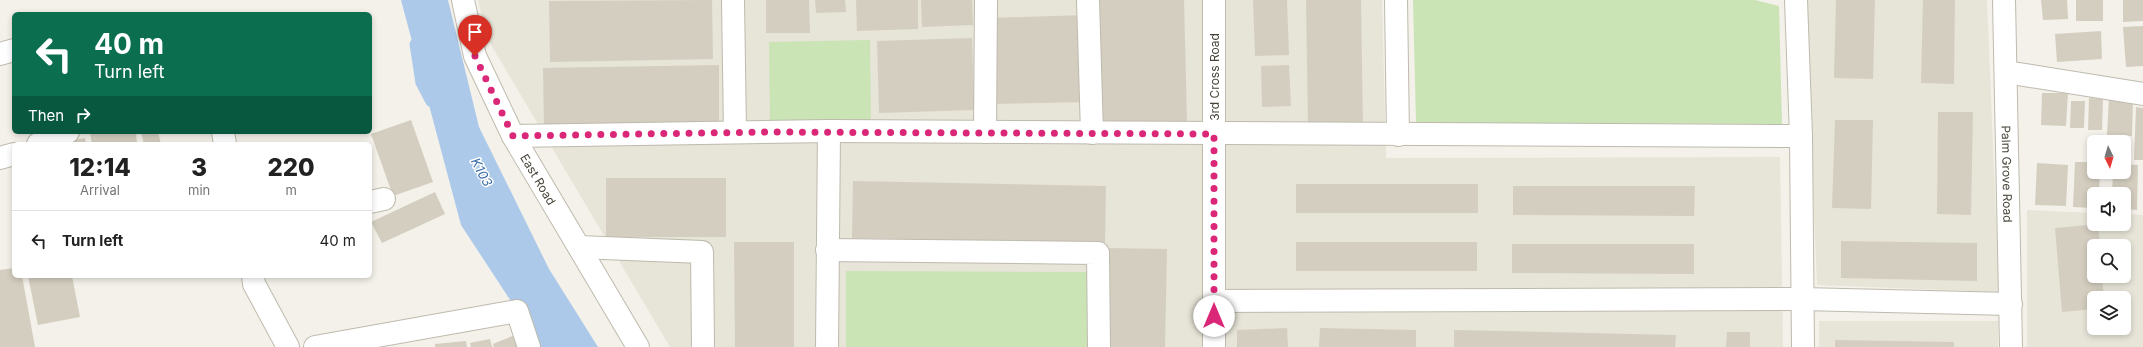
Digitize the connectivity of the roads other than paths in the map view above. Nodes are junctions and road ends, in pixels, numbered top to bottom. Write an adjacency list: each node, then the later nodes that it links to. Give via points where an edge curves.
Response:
1 (463, 0): 20 (street, East Road, via 475,56)
2 (733, 0): 13 (street)
3 (986, 0): 15 (street)
4 (1088, 0): 16 (street)
5 (1214, 0): 18 (street, 3rd Cross Road)
6 (1396, 0): 19 (street)
7 (1796, 0): 21 (street)
8 (2004, 0): 11 (street, Palm Grove Road)
9 (12, 51): 10 (street)
10 (0, 54)
11 (2006, 72): 12 (street); 30 (street, Palm Grove Road)
12 (2143, 94)
13 (735, 132): 14 (street); 20 (street)
14 (829, 132): 15 (street); 26 (street)
15 (984, 132): 16 (street)
16 (1092, 133): 18 (street)
17 (63, 134): 22 (street)
18 (1214, 134): 19 (street); 29 (street, 3rd Cross Road)
19 (1398, 135): 21 (street)
20 (513, 136): 25 (street, East Road)
21 (1801, 136): 28 (street)
22 (43, 142)
23 (12, 155): 24 (street)
24 (0, 158)
25 (579, 247): 34 (street, East Road); 35 (street, via 702,252)
26 (827, 250): 36 (street); 37 (street, via 1098,253)
27 (253, 278): 31 (street, via 254,284)
28 (1802, 299): 29 (street); 30 (street); 39 (street)
29 (1214, 301): 38 (street, 3rd Cross Road)
30 (2011, 304): 40 (street, Palm Grove Road)
31 (288, 347)
32 (315, 347): 33 (street, via 517,311)
33 (529, 347)
34 (638, 347)
35 (704, 347)
36 (827, 347)
37 (1099, 347)
38 (1214, 347)
39 (1803, 347)
40 (2011, 347)

